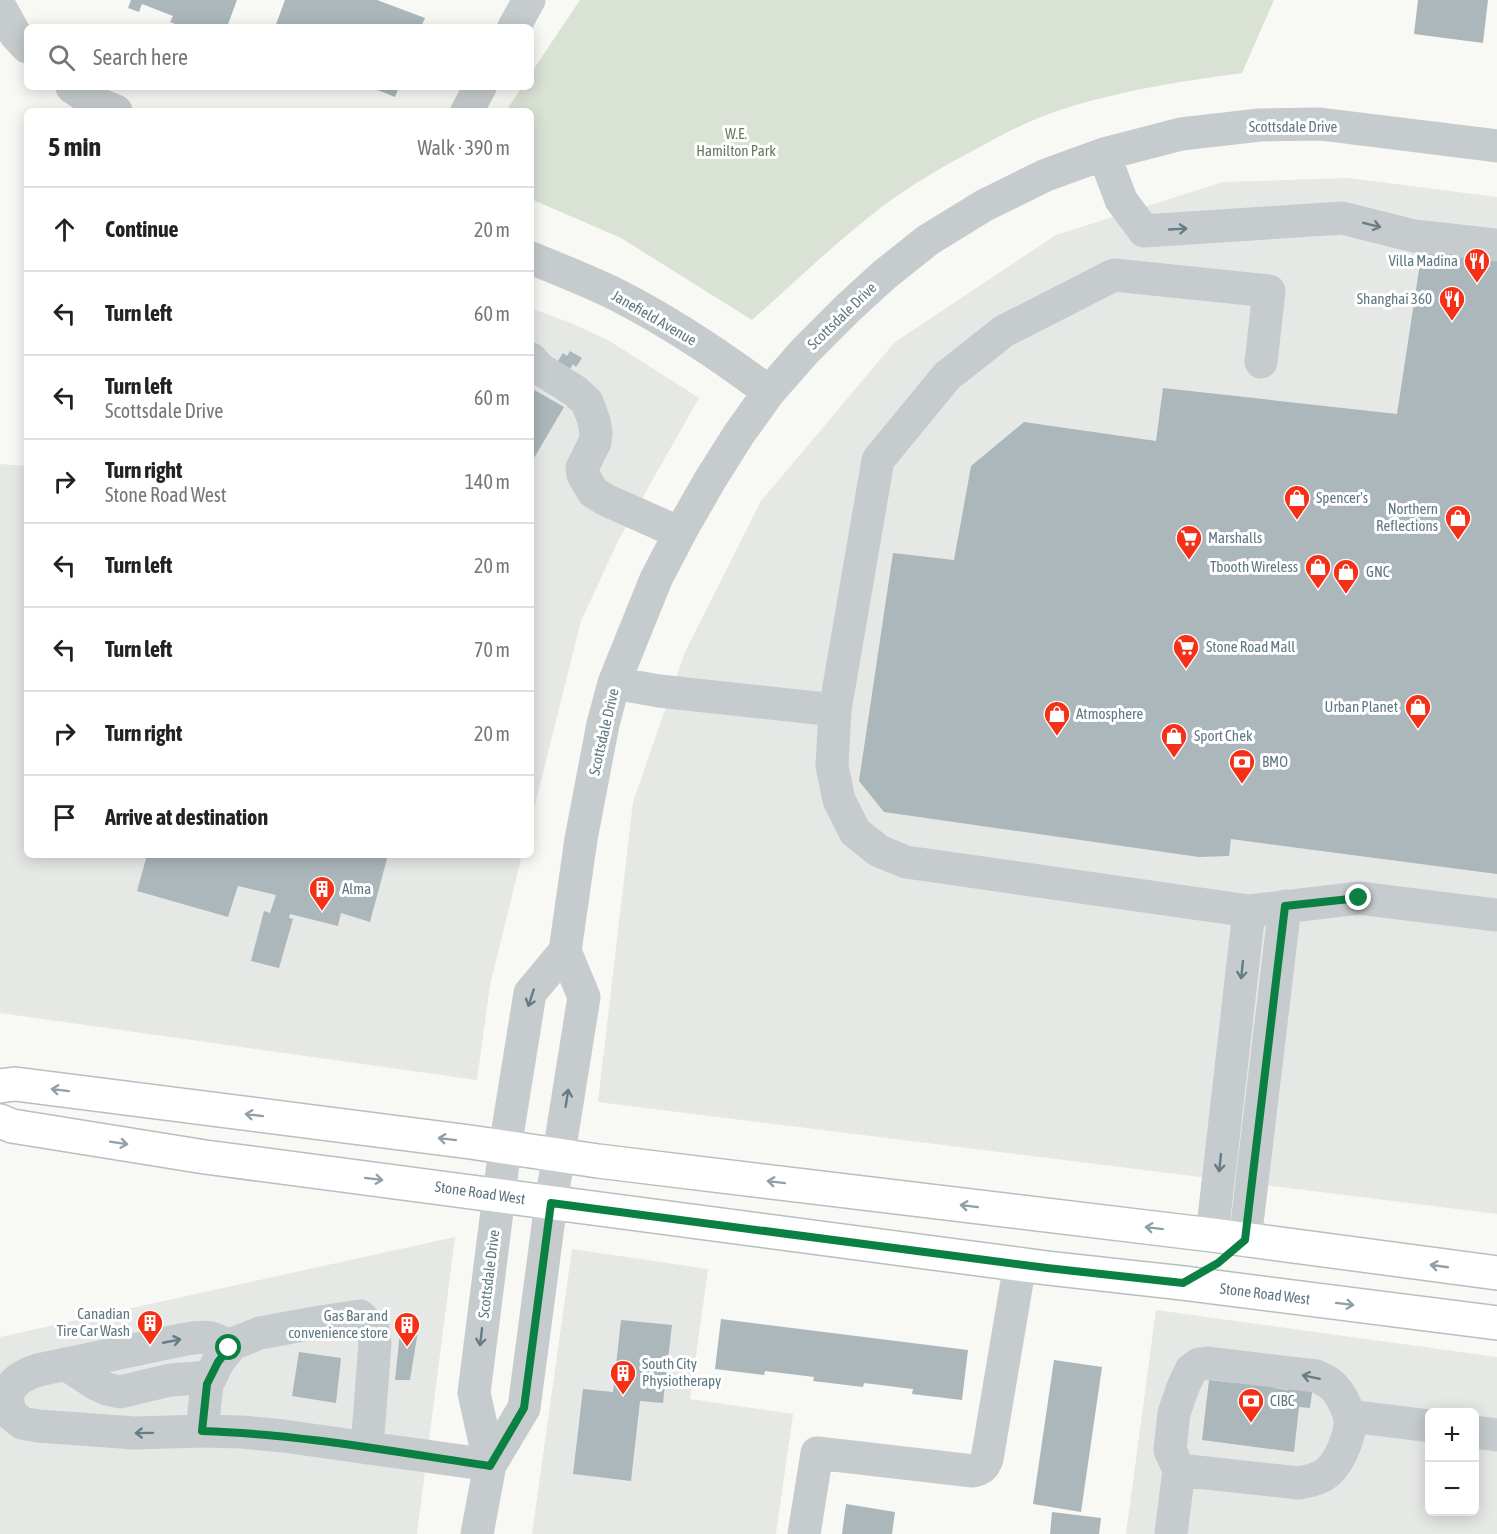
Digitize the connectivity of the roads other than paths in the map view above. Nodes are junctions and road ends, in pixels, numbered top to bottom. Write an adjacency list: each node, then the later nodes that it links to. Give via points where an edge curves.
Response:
1 (529, 0): 3 (street)
2 (0, 7): 4 (street)
3 (516, 24)
4 (24, 44)
5 (76, 90): 7 (street)
6 (478, 90): 8 (street)
7 (109, 108)
8 (469, 108)
9 (1497, 147): 10 (street, Scottsdale Drive, via 1300,124 1181,135)
10 (1104, 154): 11 (street, via 1121,200); 17 (street, Scottsdale Drive, via 1046,175 985,205 928,240 848,308)
11 (1144, 231): 12 (street, one-way to 12, via 1342,218 1414,236); 14 (street)
12 (1497, 245)
13 (534, 267): 17 (street, Janefield Avenue, via 567,272 617,295 668,323)
14 (1114, 275): 16 (street, via 1269,291); 20 (street, via 1004,331 947,376 878,460)
15 (534, 362): 18 (street, via 587,402 596,434 582,468 593,492)
16 (1261, 362)
17 (769, 392): 18 (street, Scottsdale Drive)
18 (680, 533): 19 (street, Scottsdale Drive, via 656,579)
19 (614, 683): 20 (street); 24 (street, Scottsdale Drive, via 603,724)
20 (835, 710): 22 (street, via 832,766 839,800 855,832 879,851 906,862)
21 (1285, 906): 22 (street); 23 (street, via 1359,898); 33 (street)
22 (1249, 911): 32 (street, one-way to 32)
23 (1497, 915)
24 (565, 951): 27 (street, Scottsdale Drive, one-way to 27, via 531,993); 28 (street, Scottsdale Drive, one-way to 24, via 584,997)
25 (0, 1086): 27 (main road, one-way to 25, via 15,1084)
26 (0, 1121): 29 (main road, Stone Road West, one-way to 29, via 205,1157)
27 (505, 1148): 28 (main road); 29 (street, Scottsdale Drive)
28 (558, 1155): 30 (street, Scottsdale Drive); 31 (main road, one-way to 28)
29 (499, 1196): 30 (main road, Stone Road West); 47 (street, Scottsdale Drive, one-way to 47, via 474,1393)
30 (551, 1203): 34 (main road, Stone Road West); 47 (street, Scottsdale Drive, via 524,1408)
31 (1027, 1213): 32 (main road, one-way to 31); 34 (main road)
32 (1212, 1235): 33 (main road)
33 (1245, 1240): 35 (main road, one-way to 33); 36 (main road, via 1218,1263)
34 (1020, 1264): 36 (main road, Stone Road West); 50 (street, via 984,1466 973,1471 817,1453)
35 (1497, 1273)
36 (1183, 1283): 37 (main road, Stone Road West, one-way to 37)
37 (1497, 1323)
38 (229, 1348): 39 (street, one-way to 38, via 208,1336); 40 (street); 46 (street, via 261,1334 360,1316 373,1328 375,1343)
39 (65, 1364): 40 (street, via 96,1384 120,1392 170,1380); 43 (street, one-way to 39, via 135,1433 38,1426 21,1422 10,1413 8,1395 23,1375)
40 (211, 1377): 43 (street)
41 (1350, 1416): 42 (street); 48 (street, via 1347,1440 1340,1455 1318,1479 1299,1483); 48 (street, one-way to 48, via 1329,1383 1316,1376 1199,1364 1191,1370 1196,1415)
42 (1425, 1425)
43 (202, 1431): 46 (street, via 273,1435)
44 (1479, 1433): 45 (street)
45 (1497, 1435)
46 (367, 1448): 47 (street)
47 (490, 1466): 49 (street, Scottsdale Drive)
48 (1184, 1470): 51 (street)
49 (477, 1534)
50 (804, 1534)
51 (1171, 1534)

